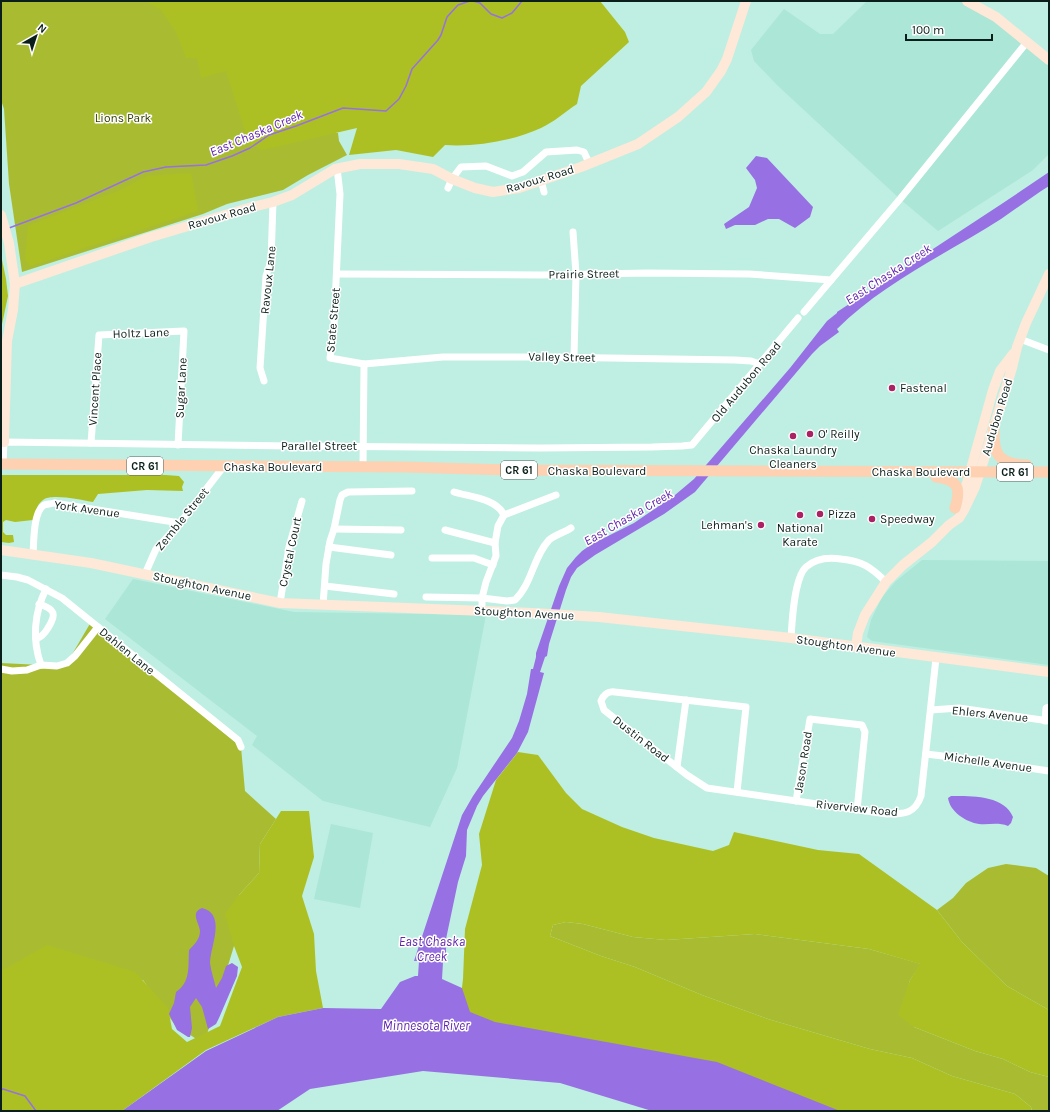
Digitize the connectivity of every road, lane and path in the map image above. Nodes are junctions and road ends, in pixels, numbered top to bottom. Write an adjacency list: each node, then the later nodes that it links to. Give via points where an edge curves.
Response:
1 (746, 1): 5 (street, Ravoux Road, via 728,59 706,92 678,117 638,144)
2 (967, 1): 3 (street, via 996,17)
3 (1027, 42): 4 (street); 16 (street)
4 (1049, 60)
5 (589, 164): 7 (street, Ravoux Road); 8 (street, via 584,152 557,150 546,152 523,172 512,176 486,166 461,167)
6 (337, 168): 8 (street, Ravoux Road, via 360,164 399,164 434,169); 10 (street, Ravoux Road, via 292,195); 13 (street, State Street, via 340,194)
7 (541, 180): 8 (street, Ravoux Road, via 519,188 493,192); 9 (street)
8 (450, 183)
9 (544, 192)
10 (273, 202): 17 (street, Ravoux Road, via 151,236); 27 (street, Ravoux Lane, via 272,261 266,276 260,368)
11 (1, 217): 17 (street, via 8,238)
12 (573, 232): 14 (street)
13 (337, 274): 14 (street, Prairie Street); 25 (street, State Street, via 330,358)
14 (576, 274): 16 (street, Prairie Street, via 750,274); 24 (street)
15 (1049, 274): 22 (street, Audubon Road)
16 (831, 280): 18 (street)
17 (14, 284): 29 (street, via 13,310 7,341)
18 (804, 312)
19 (798, 318): 26 (street, Old Audubon Road)
20 (184, 332): 21 (street, Holtz Lane); 31 (street, Sugar Lane)
21 (99, 335): 30 (street, Vincent Place)
22 (1018, 343): 23 (street); 28 (street, Audubon Road); 39 (street, Audubon Road, via 1000,371 993,390)
23 (1049, 350)
24 (574, 358): 25 (street, Valley Street, via 443,357); 26 (street, Valley Street, via 735,360)
25 (364, 364): 33 (street)
26 (760, 364): 32 (street, Old Audubon Road)
27 (264, 381)
28 (994, 426): 37 (main road, via 995,447 999,456 1014,465 1034,466); 39 (street, Audubon Road)
29 (4, 442): 30 (street, Parallel Street); 34 (street)
30 (91, 443): 31 (street, Parallel Street)
31 (178, 445): 33 (street, Parallel Street)
32 (692, 445): 33 (street, Parallel Street)
33 (363, 446): 36 (street)
34 (2, 464): 35 (main road, Chaska Boulevard / CR 61)
35 (224, 466): 36 (main road, Chaska Boulevard / CR 61); 46 (street, Zemble Street)
36 (363, 467): 38 (main road, Chaska Boulevard / CR 61)
37 (1049, 471): 39 (main road, Chaska Boulevard / CR 61)
38 (906, 472): 39 (main road, Chaska Boulevard / CR 61); 44 (main road, via 950,480 959,493)
39 (975, 472): 44 (street, Audubon Road); 47 (street, Audubon Road, via 972,493 964,510)
40 (412, 491): 49 (street, via 348,492 342,495)
41 (454, 492): 45 (street, via 496,505 502,509)
42 (556, 494): 45 (street)
43 (302, 501): 67 (street, Crystal Court, via 289,547)
44 (955, 508): 47 (street, Audubon Road)
45 (504, 515): 52 (street, via 498,526)
46 (180, 522): 55 (street, York Avenue, via 54,503 45,504 40,509 36,524); 59 (street, Zemble Street, via 156,549)
47 (949, 525): 61 (street, Audubon Road)
48 (572, 528): 66 (street, via 546,544 525,588 515,600)
49 (334, 529): 50 (street); 53 (street)
50 (401, 530)
51 (445, 530): 52 (street)
52 (495, 543): 58 (street, via 496,556)
53 (329, 547): 56 (street); 62 (street)
54 (1, 550): 55 (street, Stoughton Avenue)
55 (33, 554): 59 (street, Stoughton Avenue)
56 (391, 555)
57 (432, 558): 58 (street, via 474,558)
58 (493, 565): 66 (street)
59 (145, 574): 67 (street, Stoughton Avenue)
60 (1, 575): 63 (street, Dahlen Lane, via 25,579)
61 (886, 582): 72 (street, via 867,565 857,561 826,557 814,561 805,567 800,576); 74 (street, Audubon Road, via 865,615)
62 (325, 586): 64 (street); 69 (street)
63 (46, 589): 68 (street); 71 (street, Dahlen Lane, via 62,598)
64 (394, 594)
65 (426, 597): 66 (street)
66 (482, 598): 70 (street)
67 (280, 602): 69 (street, Stoughton Avenue)
68 (39, 604): 73 (street, via 35,625); 73 (street, via 50,608 54,617 42,636)
69 (323, 605): 70 (street, Stoughton Avenue)
70 (482, 611): 72 (street, Stoughton Avenue, via 572,615)
71 (98, 627): 76 (street, via 67,663 57,666); 83 (street, Dahlen Lane, via 238,740)
72 (790, 638): 74 (street, Stoughton Avenue)
73 (36, 639): 76 (street)
74 (856, 647): 75 (street, Stoughton Avenue)
75 (936, 658): 78 (street, Stoughton Avenue); 81 (street, Riverview Road)
76 (41, 665): 77 (street, via 27,670)
77 (1, 669)
78 (1049, 672)
79 (686, 700): 85 (street); 85 (street, Dustin Road, via 609,691 601,701 604,710); 87 (street, via 746,707)
80 (1049, 707): 82 (street, via 1046,708)
81 (931, 710): 82 (street, Ehlers Avenue, via 959,708); 84 (street, Riverview Road)
82 (1047, 721)
83 (241, 747)
84 (926, 754): 86 (street, Michelle Avenue); 89 (street, Riverview Road, via 921,796 912,810 901,814)
85 (677, 768): 87 (street, Riverview Road, via 707,788)
86 (1049, 771)
87 (737, 792): 88 (street, Riverview Road)
88 (796, 801): 89 (street, Riverview Road); 89 (street, Jason Road, via 810,719 862,725 865,732)
89 (857, 810)

